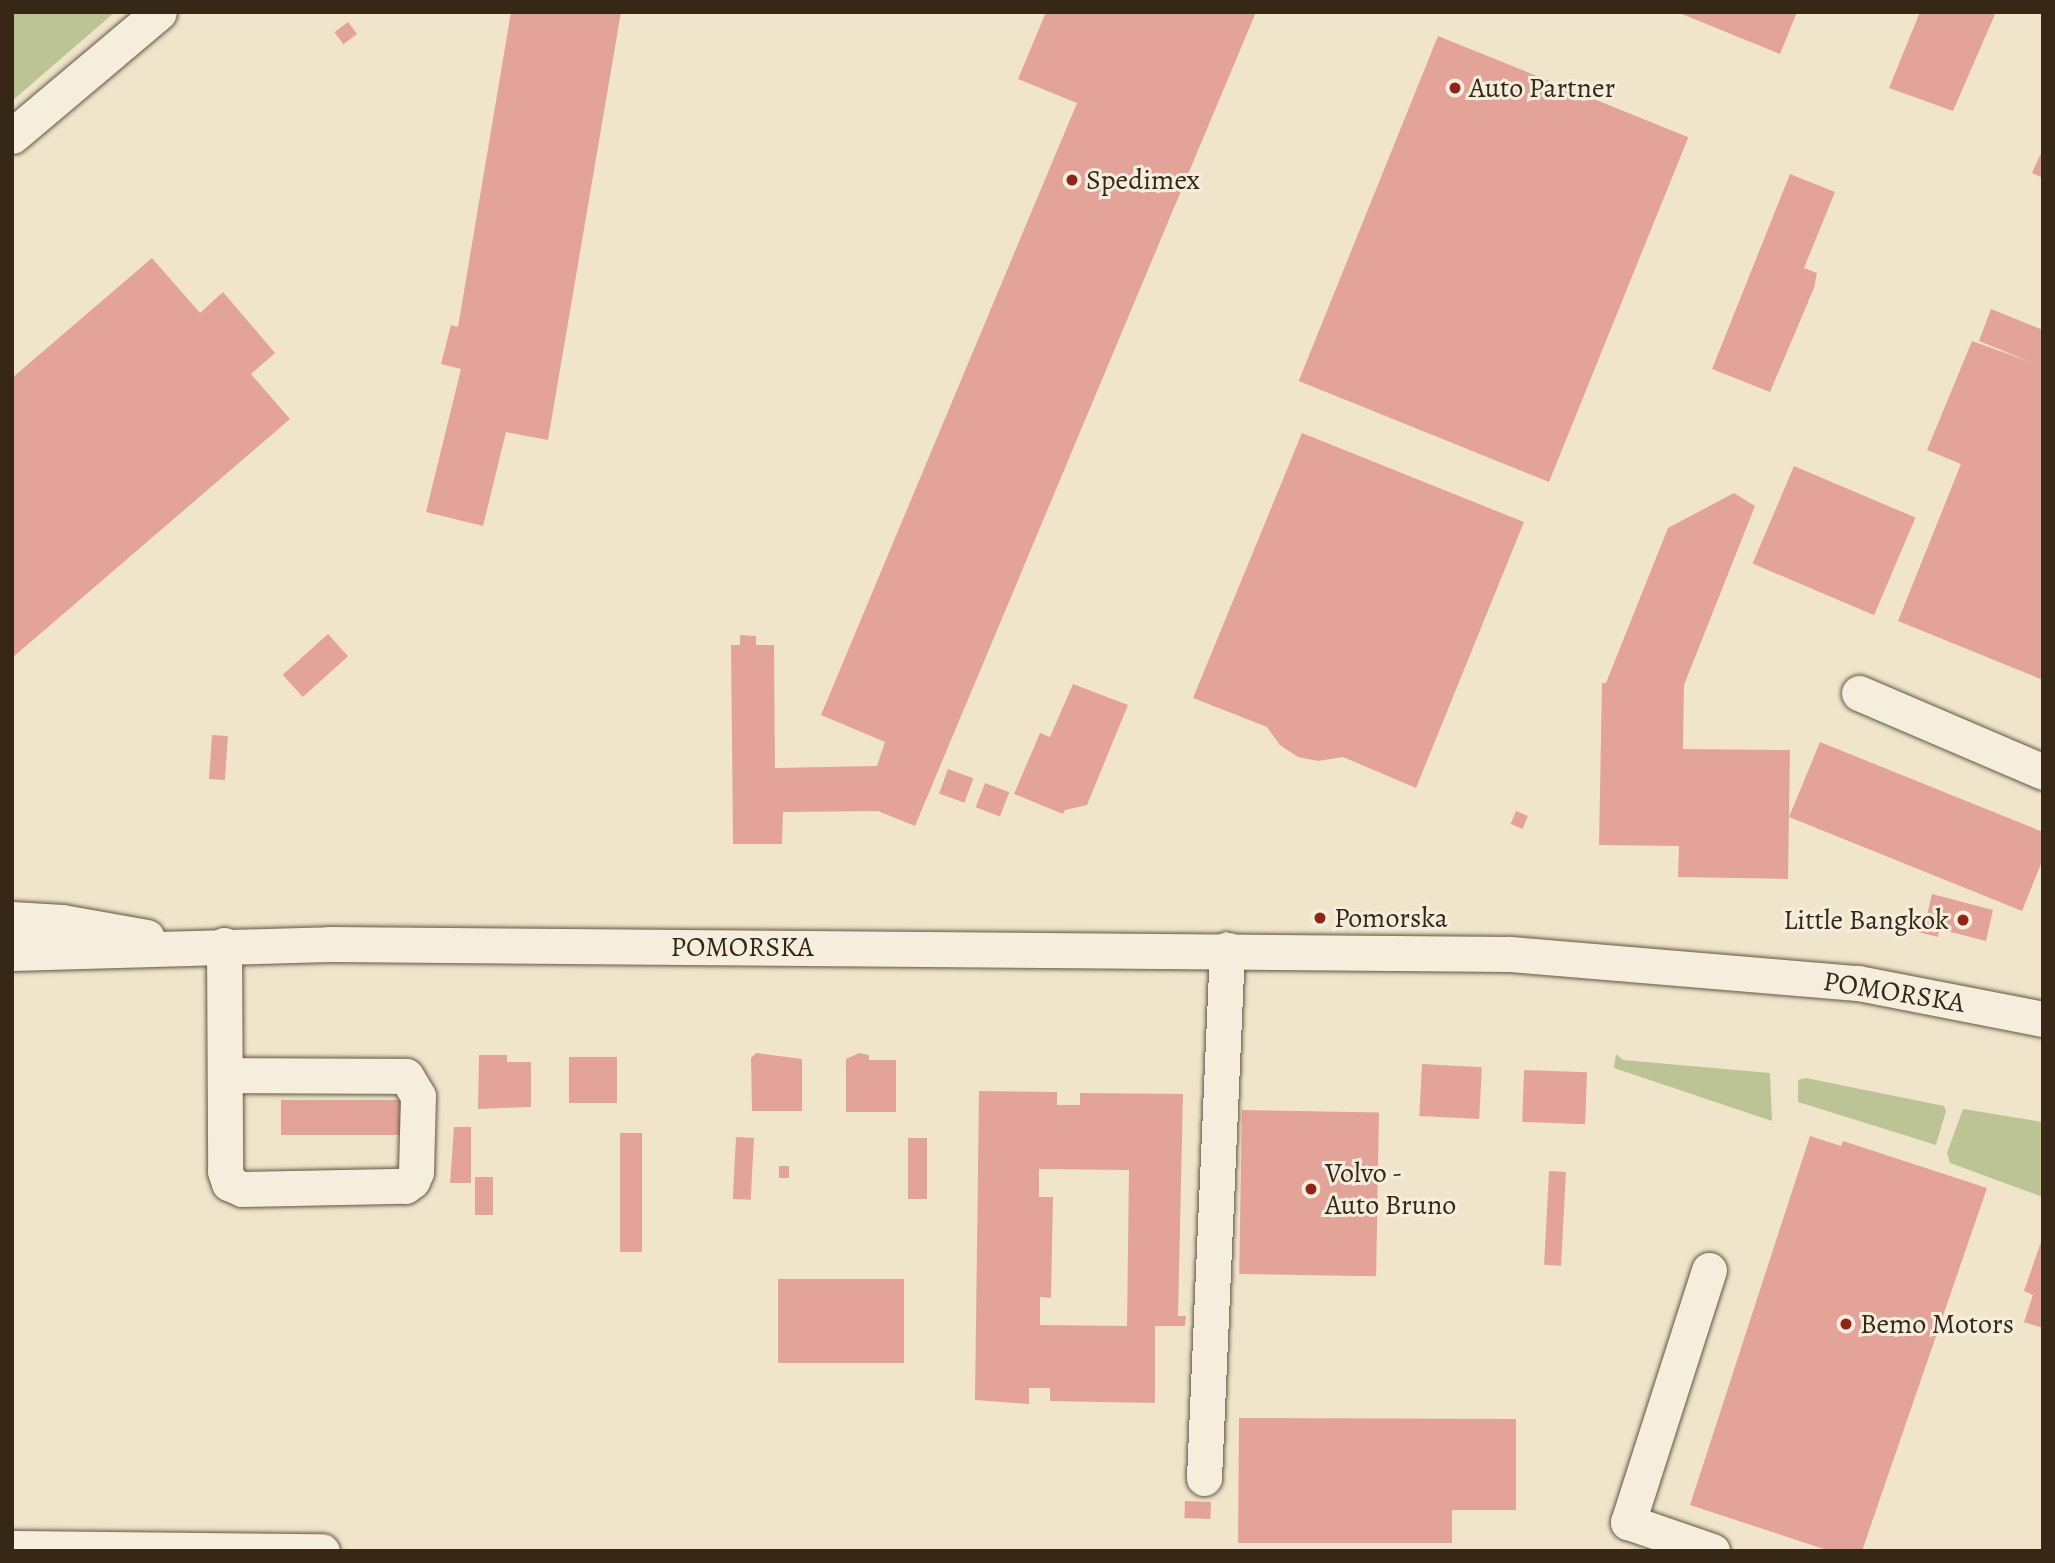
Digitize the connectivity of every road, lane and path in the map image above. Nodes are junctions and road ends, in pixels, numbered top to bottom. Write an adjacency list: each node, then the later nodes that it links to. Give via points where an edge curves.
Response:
1 (159, 12): 2 (street)
2 (12, 136)
3 (1858, 693): 4 (street)
4 (2043, 772)
5 (12, 919): 6 (street, POMORSKA, via 83,924)
6 (207, 945): 7 (street, POMORSKA); 8 (street, POMORSKA, via 96,954); 10 (street)
7 (1227, 950): 9 (street, POMORSKA, via 1466,953 1644,962 1858,984); 12 (street)
8 (12, 953)
9 (2043, 1019)
10 (225, 1075): 10 (street, via 225,1171 229,1183 242,1189 405,1186 412,1181 418,1097 406,1076)
11 (1709, 1270): 15 (street, via 1628,1522)
12 (1205, 1478)
13 (12, 1548): 14 (street)
14 (322, 1551)
15 (1712, 1551)

